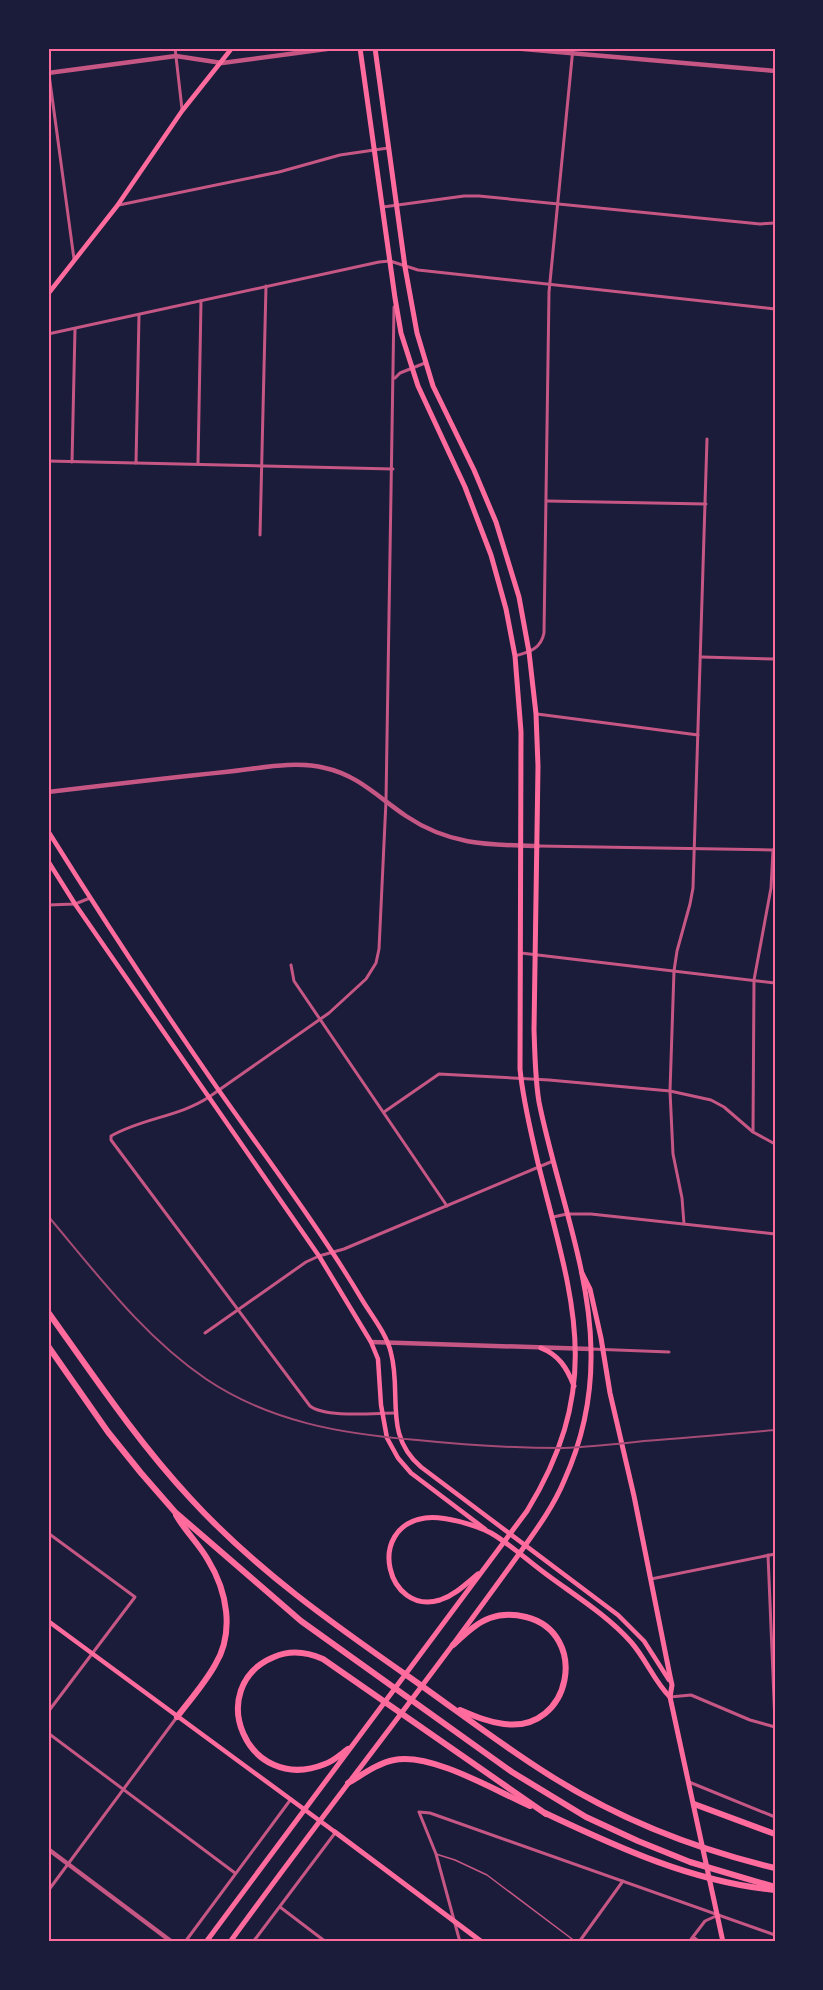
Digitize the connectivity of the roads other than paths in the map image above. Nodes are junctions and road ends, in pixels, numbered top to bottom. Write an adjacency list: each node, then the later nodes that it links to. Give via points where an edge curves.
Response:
1 (175, 48): 9 (street)
2 (232, 48): 10 (main road)
3 (334, 48): 10 (street)
4 (360, 48): 16 (main road)
5 (375, 48): 15 (main road)
6 (512, 48): 8 (street)
7 (573, 48): 8 (street)
8 (572, 54): 12 (street); 17 (street)
9 (176, 56): 10 (street); 13 (street); 14 (street)
10 (222, 63): 14 (main road)
11 (48, 67): 13 (street)
12 (775, 71)
13 (48, 73): 22 (street)
14 (182, 111): 19 (main road)
15 (390, 148): 16 (street); 18 (main road)
16 (374, 150): 19 (street); 20 (main road)
17 (558, 203): 18 (street, via 472,196); 21 (street); 25 (street)
18 (397, 205): 20 (street); 24 (main road)
19 (117, 206): 22 (main road)
20 (382, 207): 23 (main road)
21 (775, 224)
22 (74, 259): 27 (main road)
23 (390, 261): 24 (street); 26 (street); 28 (main road)
24 (405, 267): 25 (street); 34 (main road)
25 (550, 284): 30 (street); 44 (street)
26 (266, 286): 29 (street); 42 (street)
27 (48, 294)
28 (395, 298): 35 (main road); 36 (street)
29 (201, 301): 31 (street); 41 (street)
30 (775, 309)
31 (139, 315): 32 (street); 40 (street)
32 (75, 328): 33 (street); 39 (street)
33 (48, 334)
34 (425, 363): 35 (street); 47 (main road, via 496,522 518,594)
35 (411, 368): 36 (street); 48 (main road, via 482,528)
36 (394, 379): 43 (street)
37 (707, 439): 45 (street)
38 (48, 461): 39 (street)
39 (72, 462): 40 (street)
40 (136, 463): 41 (street)
41 (198, 464): 42 (street)
42 (261, 466): 43 (street); 46 (street)
43 (393, 469): 54 (street)
44 (547, 501): 45 (street); 47 (street, via 544,637)
45 (706, 504): 49 (street)
46 (260, 535)
47 (529, 652): 48 (street); 51 (main road)
48 (515, 656): 56 (main road, via 521,720)
49 (702, 657): 50 (street); 52 (street)
50 (775, 659)
51 (536, 714): 52 (street); 57 (main road)
52 (699, 735): 58 (street)
53 (48, 792): 54 (street, via 308,765 354,778)
54 (386, 801): 56 (street, via 419,824 450,837 485,845); 70 (street, via 376,963 366,980)
55 (48, 831): 61 (main road)
56 (520, 846): 57 (street); 64 (main road)
57 (538, 846): 58 (street); 65 (main road)
58 (695, 850): 59 (street); 67 (street, via 690,904)
59 (774, 850): 68 (street)
60 (48, 861): 62 (main road)
61 (90, 898): 62 (street); 73 (main road)
62 (75, 904): 63 (street); 75 (main road)
63 (48, 905)
64 (520, 953): 65 (street); 71 (main road)
65 (535, 955): 67 (street); 72 (main road)
66 (291, 965): 70 (street, via 294,981)
67 (674, 971): 68 (street); 74 (street)
68 (754, 980): 69 (street); 77 (street)
69 (775, 983)
70 (320, 1019): 73 (street); 76 (street)
71 (521, 1080): 72 (street); 76 (street, via 439,1074); 80 (main road)
72 (536, 1080): 74 (street); 79 (main road)
73 (219, 1090): 75 (street); 86 (main road)
74 (669, 1091): 77 (street, via 711,1100); 84 (street, via 673,1154)
75 (209, 1097): 87 (main road); 89 (street, via 195,1106 124,1128 111,1140)
76 (384, 1112): 81 (street)
77 (753, 1132): 78 (street)
78 (775, 1144)
79 (553, 1161): 80 (street); 82 (main road)
80 (539, 1166): 81 (street); 83 (main road)
81 (447, 1206): 86 (street)
82 (567, 1214): 83 (street); 84 (street); 88 (main road)
83 (552, 1218): 96 (main road, via 570,1289)
84 (684, 1224): 85 (street)
85 (775, 1234)
86 (334, 1252): 87 (street); 93 (main road)
87 (319, 1256): 89 (street); 92 (main road)
88 (578, 1264): 97 (main road); 98 (main road, via 590,1289)
89 (237, 1310): 91 (street); 101 (street, via 314,1409)
90 (48, 1312): 115 (highway, via 154,1457 224,1534 310,1606)
91 (206, 1333)
92 (371, 1342): 93 (street); 101 (main road, via 378,1359)
93 (387, 1343): 95 (street); 102 (main road, via 392,1357)
94 (48, 1346): 103 (highway, via 108,1432)
95 (541, 1348): 96 (street); 100 (main road, via 561,1361)
96 (577, 1349): 97 (street); 100 (main road)
97 (591, 1349): 98 (street); 111 (main road, via 585,1419 556,1498)
98 (603, 1349): 99 (street); 109 (main road)
99 (669, 1352)
100 (574, 1387): 108 (main road, via 547,1478)
101 (382, 1413): 102 (street); 104 (main road, via 389,1443 406,1469)
102 (395, 1413): 113 (main road, via 400,1439 414,1462 618,1615 651,1650)
103 (175, 1512): 117 (highway, via 216,1574 227,1611 225,1638 216,1664); 138 (highway, via 300,1621 550,1797 664,1852)
104 (490, 1532): 108 (main road, via 439,1517 424,1518 399,1531 388,1558 399,1588 430,1601 452,1595); 114 (main road, via 618,1629 641,1654)
105 (48, 1533): 112 (street, via 135,1597)
106 (775, 1554): 107 (street)
107 (768, 1555): 109 (street); 118 (street)
108 (486, 1567): 120 (main road)
109 (651, 1579): 113 (main road)
110 (48, 1621): 112 (main road)
111 (453, 1645): 115 (highway, via 489,1618 505,1614 530,1618 559,1642 565,1676 551,1707 524,1724 482,1719); 122 (main road)
112 (92, 1655): 116 (street); 117 (main road)
113 (672, 1685): 114 (main road)
114 (670, 1697): 118 (street, via 691,1695 750,1720); 121 (main road)
115 (449, 1705): 135 (highway, via 547,1774 604,1806 685,1841)
116 (48, 1712)
117 (177, 1718): 123 (street); 124 (main road)
118 (775, 1725)
119 (48, 1733): 123 (street)
120 (348, 1749): 126 (main road); 127 (highway, via 325,1764 303,1769 283,1768 260,1758 247,1742 238,1720 239,1697 248,1677 281,1654 318,1657)
121 (689, 1782): 125 (main road); 128 (street)
122 (348, 1783): 127 (highway, via 392,1760 419,1760 448,1768); 129 (main road)
123 (123, 1790): 134 (street); 136 (street)
124 (291, 1799): 126 (main road); 136 (street)
125 (694, 1804): 131 (highway); 141 (main road)
126 (305, 1810): 129 (main road); 147 (main road)
127 (546, 1814): 138 (highway, via 681,1871 742,1887)
128 (775, 1817)
129 (320, 1821): 130 (main road); 148 (main road)
130 (335, 1833): 140 (street); 142 (main road)
131 (775, 1834)
132 (48, 1849): 134 (street)
133 (436, 1854): 137 (street, via 419,1812); 142 (street); 153 (lane, via 487,1875)
134 (69, 1864): 139 (street); 145 (street)
135 (775, 1868)
136 (235, 1874): 146 (street)
137 (623, 1881): 141 (street); 153 (street)
138 (775, 1888)
139 (48, 1891)
140 (279, 1907): 149 (street); 150 (street)
141 (717, 1915): 143 (street); 144 (street); 156 (main road)
142 (455, 1920): 151 (street); 152 (main road)
143 (775, 1935)
144 (693, 1937): 154 (street); 155 (street)
145 (172, 1942)
146 (185, 1942)
147 (206, 1942)
148 (230, 1942)
149 (253, 1942)
150 (326, 1942)
151 (460, 1942)
152 (483, 1942)
153 (578, 1942)
154 (689, 1942)
155 (700, 1942)
156 (723, 1942)

